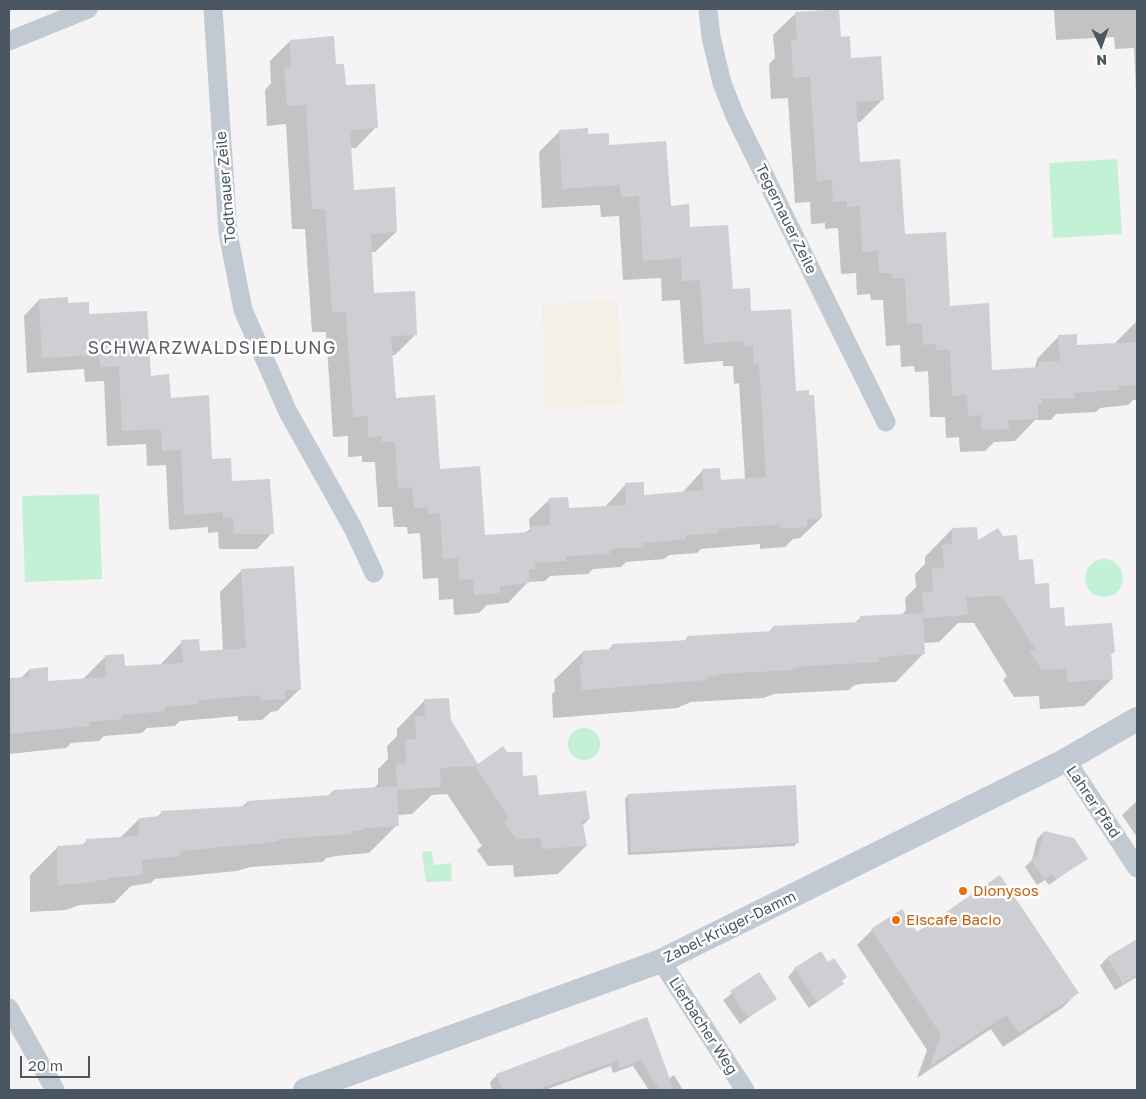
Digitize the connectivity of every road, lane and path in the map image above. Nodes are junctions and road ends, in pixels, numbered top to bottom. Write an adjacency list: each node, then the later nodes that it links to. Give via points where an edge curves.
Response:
1 (88, 9): 4 (street)
2 (213, 9): 6 (street, Todtnauer Zeile, via 228,233 244,310 288,412 353,528)
3 (708, 9): 5 (street, Tegernauer Zeile, via 722,83 735,116)
4 (9, 41)
5 (886, 422)
6 (374, 573)
7 (1137, 720): 8 (street, Zabel-Krüger-Damm)
8 (1066, 760): 9 (street, Lahrer Pfad); 10 (street, Zabel-Krüger-Damm)
9 (1137, 868)
10 (661, 961): 13 (street, Zabel-Krüger-Damm); 14 (street, Lierbacher Weg)
11 (9, 1008): 12 (street)
12 (55, 1090)
13 (305, 1090)
14 (745, 1090)

